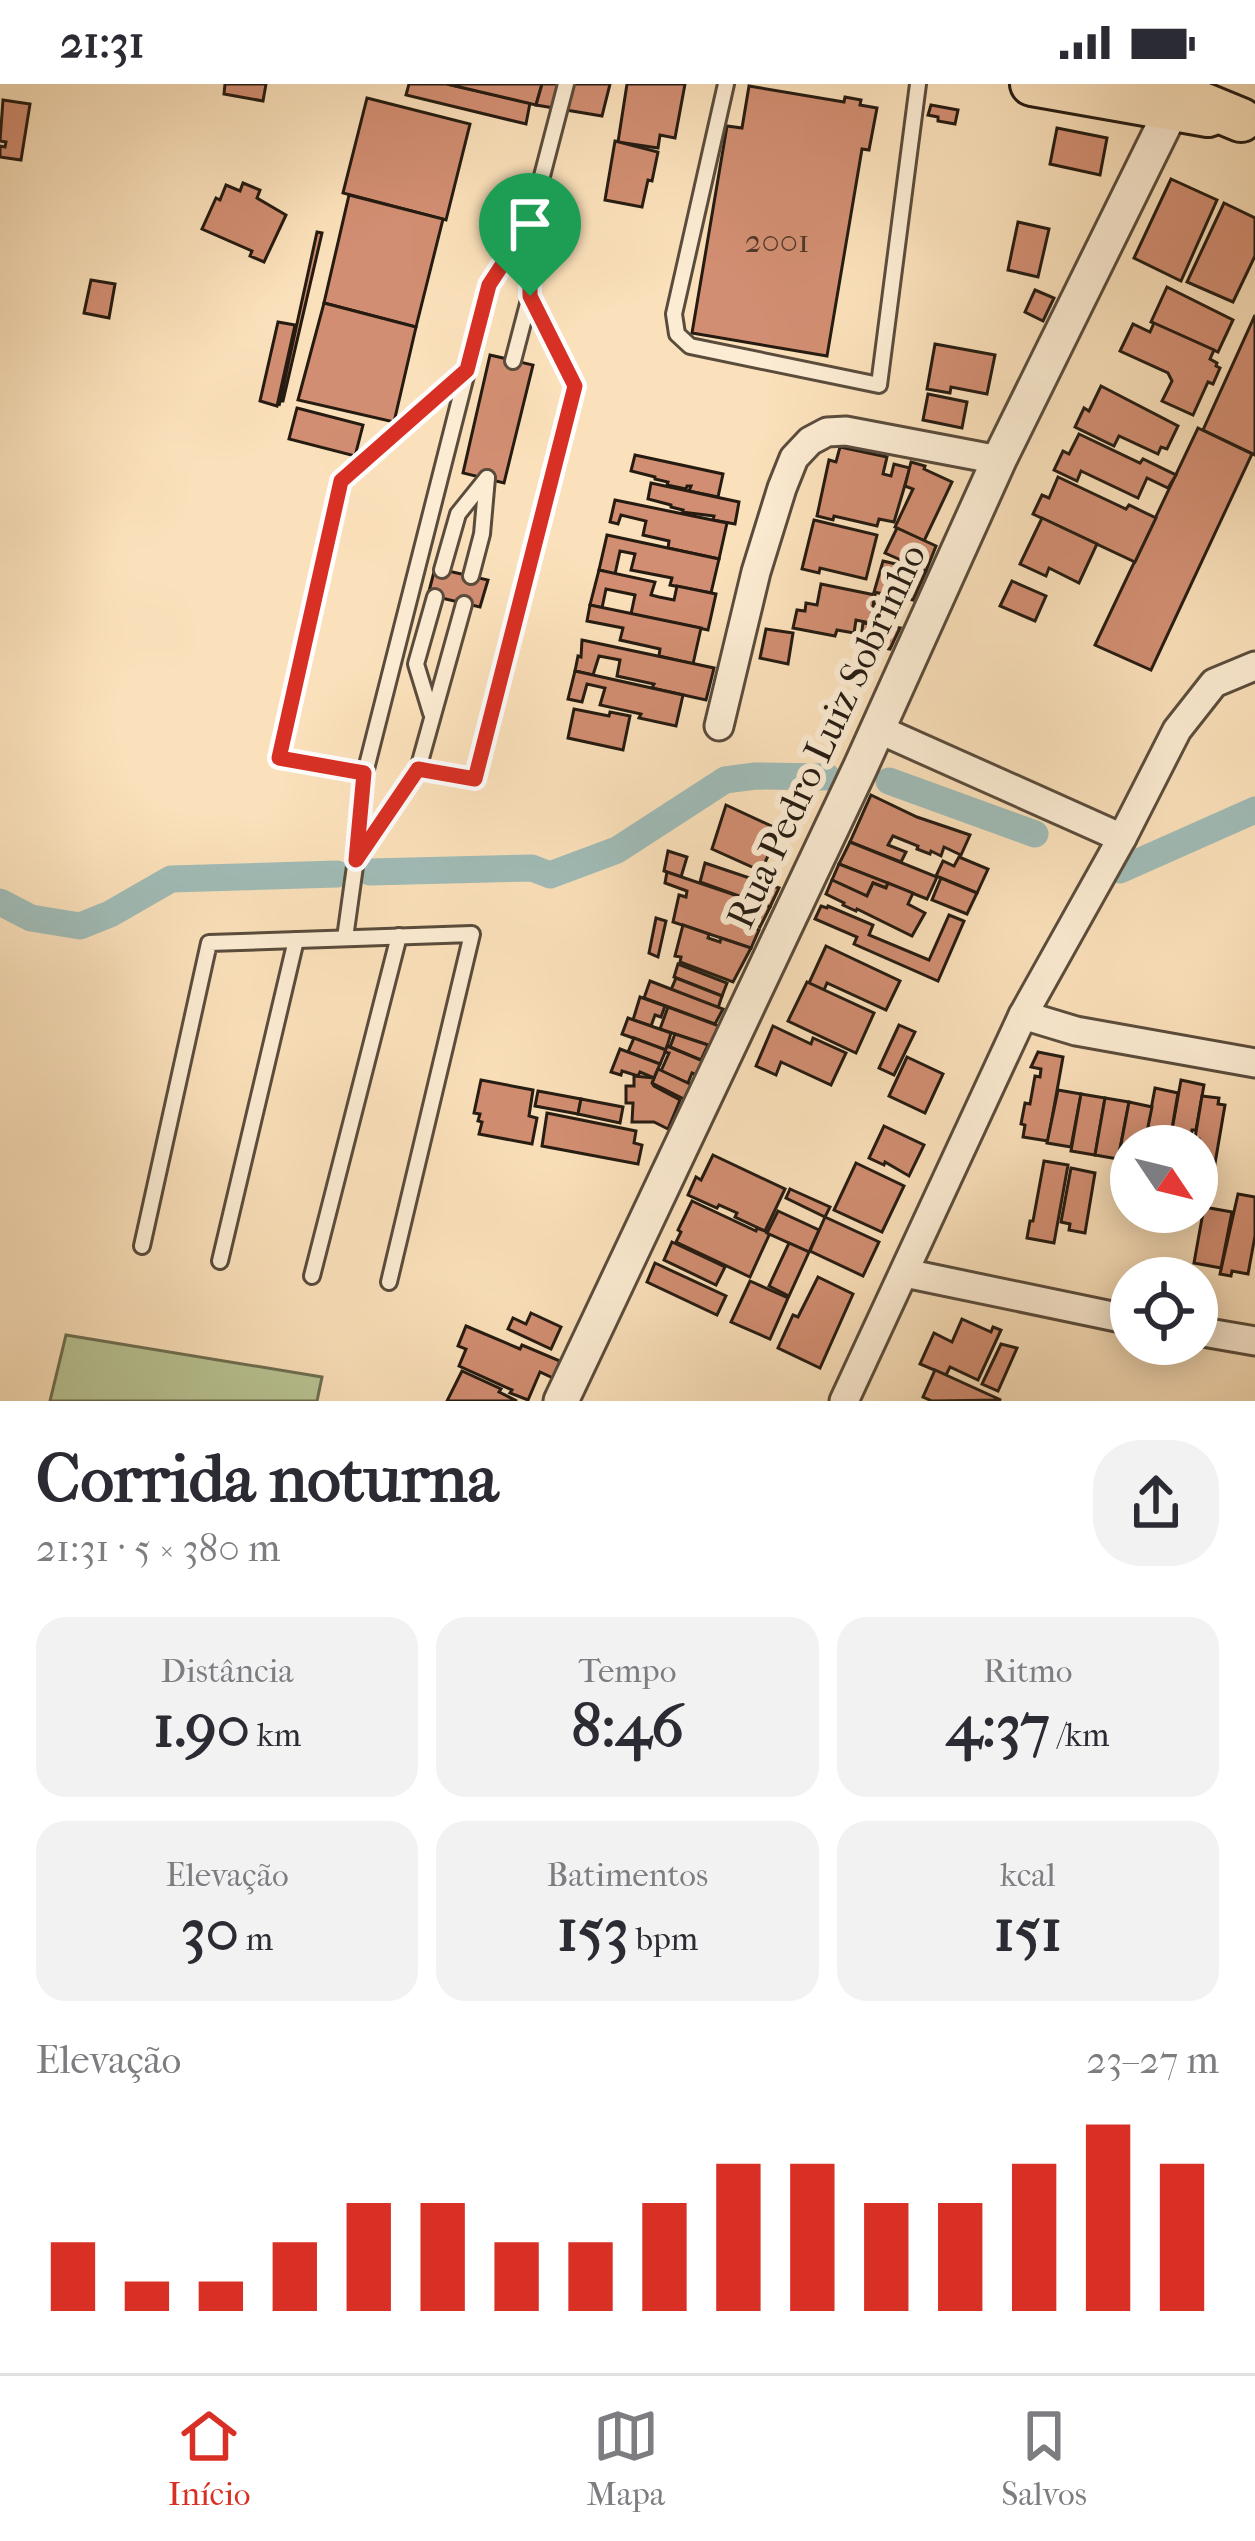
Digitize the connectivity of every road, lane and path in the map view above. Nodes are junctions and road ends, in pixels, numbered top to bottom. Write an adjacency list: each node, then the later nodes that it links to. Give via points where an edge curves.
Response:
1 (566, 84): 7 (lane)
2 (726, 84): 3 (lane, via 674,314 677,334 690,346 878,385)
3 (918, 84)
4 (1032, 84): 5 (main road)
5 (1163, 97): 6 (main road); 11 (street, Rua Pedro Luiz Sobrinho)
6 (1248, 122)
7 (530, 222): 8 (lane); 10 (lane, via 489,285)
8 (530, 296): 9 (lane); 20 (lane, via 575,386 475,779)
9 (513, 361)
10 (467, 370): 21 (lane); 21 (lane, via 341,481 279,758)
11 (999, 460): 18 (street, via 846,431 801,448 756,572); 19 (street, Rua Pedro Luiz Sobrinho)
12 (442, 570): 13 (lane, via 458,514 487,478)
13 (471, 576)
14 (435, 597): 17 (lane, via 416,664)
15 (464, 604): 17 (lane)
16 (1255, 666): 22 (street, via 1214,683 1194,706)
17 (432, 717): 20 (lane)
18 (719, 726)
19 (878, 729): 22 (street); 37 (street, Rua Pedro Luiz Sobrinho)
20 (418, 769): 23 (lane)
21 (364, 773): 23 (lane)
22 (1122, 838): 27 (street)
23 (356, 860): 25 (lane)
24 (399, 936): 25 (lane); 32 (lane); 33 (lane, via 472,934)
25 (345, 938): 26 (lane)
26 (296, 940): 29 (lane, via 208,943); 30 (lane)
27 (1024, 1015): 28 (street); 31 (street)
28 (1255, 1063)
29 (142, 1246)
30 (220, 1261)
31 (904, 1273): 34 (street); 38 (street)
32 (313, 1276)
33 (389, 1282)
34 (1110, 1316)
35 (1218, 1335): 36 (street)
36 (1255, 1341)
37 (561, 1401)
38 (844, 1401)

